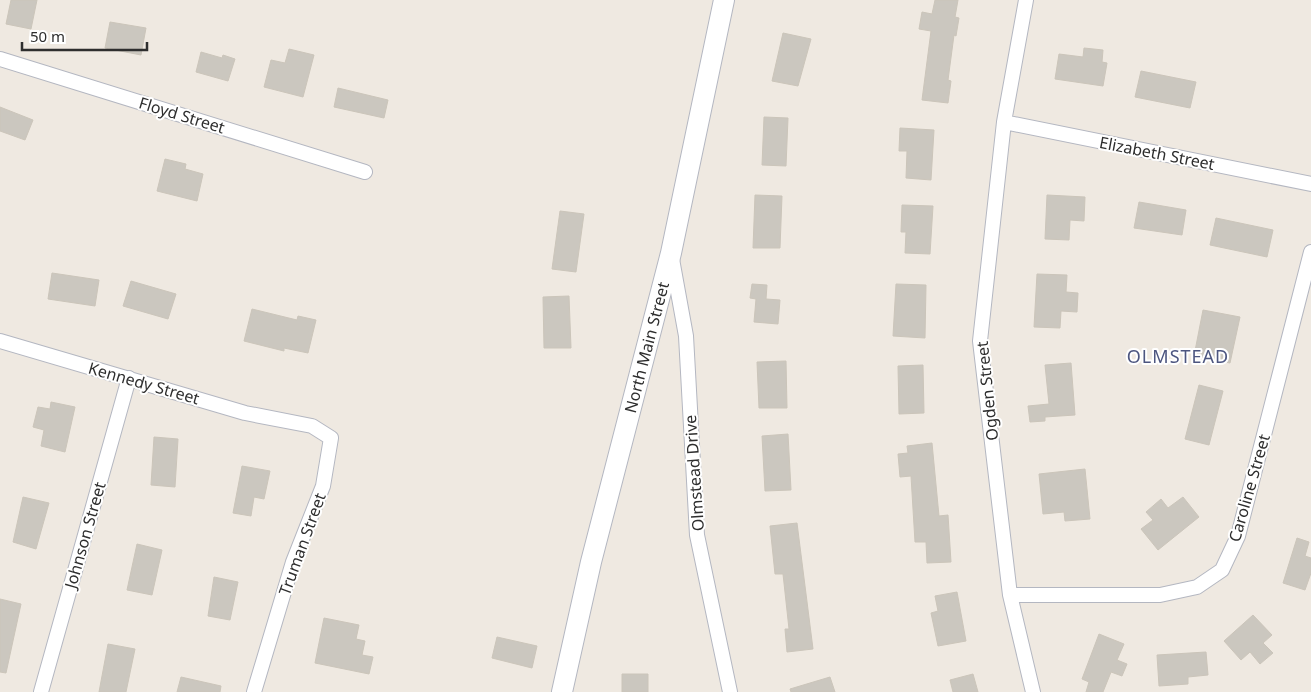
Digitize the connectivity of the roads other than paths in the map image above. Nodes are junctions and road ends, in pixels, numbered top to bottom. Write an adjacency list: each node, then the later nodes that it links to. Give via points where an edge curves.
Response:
1 (724, 0): 8 (street, North Main Street)
2 (1026, 0): 4 (street, Ogden Street)
3 (0, 59): 5 (street, Floyd Street)
4 (1004, 122): 6 (street, Elizabeth Street); 12 (street, Ogden Street, via 980,341)
5 (364, 172)
6 (1311, 184)
7 (1311, 252): 12 (street, Caroline Street, via 1238,536 1222,570 1197,587 1160,595)
8 (671, 253): 15 (street, North Main Street); 16 (street, Olmstead Drive, via 686,336 697,535)
9 (0, 341): 10 (street, Kennedy Street)
10 (130, 378): 11 (street, Kennedy Street, via 245,412); 13 (street, Johnson Street)
11 (289, 421): 14 (street, Truman Street, via 312,426 331,438 323,486 293,562)
12 (1010, 596): 17 (street, Ogden Street)
13 (41, 692)
14 (254, 692)
15 (562, 692)
16 (730, 692)
17 (1033, 692)

